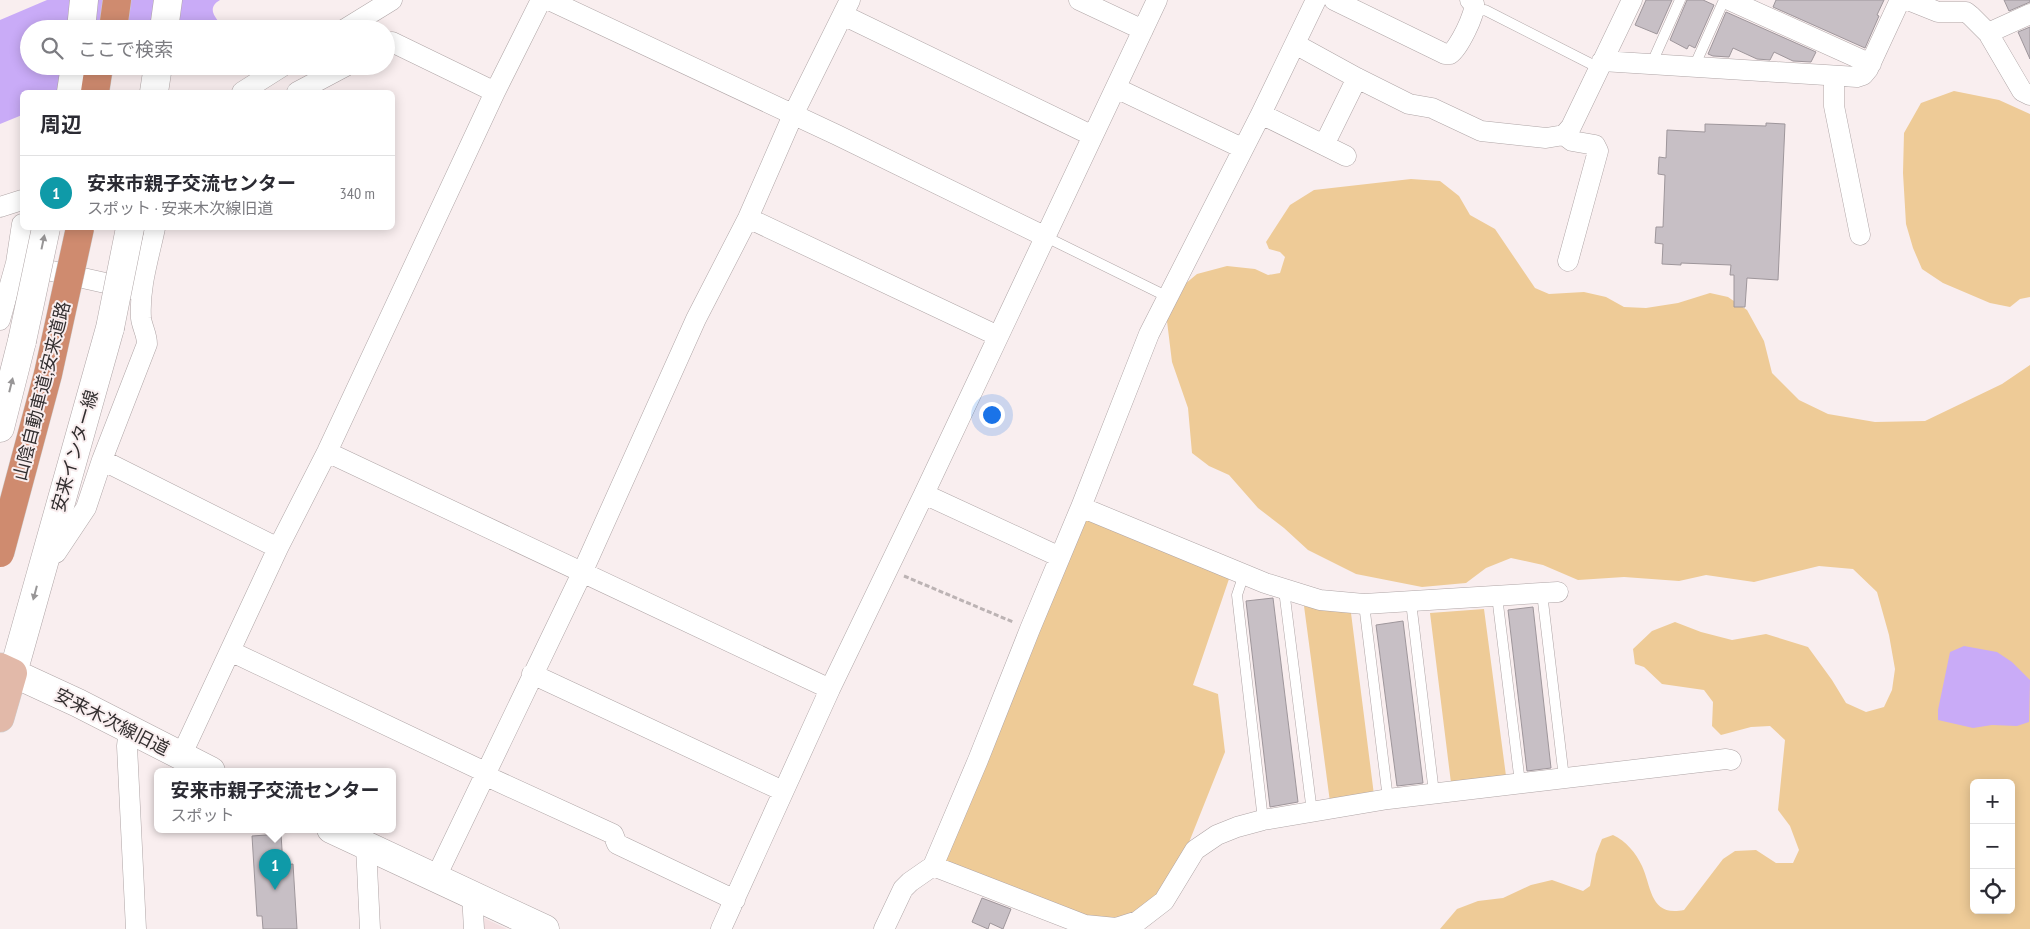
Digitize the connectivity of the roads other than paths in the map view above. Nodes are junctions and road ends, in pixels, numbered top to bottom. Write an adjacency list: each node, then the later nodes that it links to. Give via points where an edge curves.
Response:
1 (84, 0): 22 (main road)
2 (108, 0): 23 (highway)
3 (117, 0): 24 (highway)
4 (168, 0): 25 (main road)
5 (392, 0): 26 (street)
6 (541, 0): 50 (street)
7 (548, 0): 53 (street)
8 (1078, 0): 27 (street)
9 (1157, 0): 27 (street)
10 (1316, 0): 30 (street)
11 (1334, 0): 20 (street, via 1445,54 1456,48)
12 (1632, 0): 31 (street)
13 (1680, 0): 33 (lane)
14 (1724, 0): 34 (lane)
15 (1729, 0): 32 (street)
16 (1900, 0): 32 (street)
17 (1908, 0): 18 (street, via 1938,12)
18 (1953, 6): 28 (street, via 1966,12)
19 (846, 7): 53 (street); 55 (street)
20 (1472, 7): 31 (lane, via 1485,10)
21 (2030, 14): 28 (street)
22 (82, 20)
23 (106, 20)
24 (114, 20)
25 (165, 20)
26 (360, 20)
27 (1143, 30): 43 (street)
28 (1988, 33): 51 (street, via 2022,91)
29 (395, 43): 50 (street)
30 (1295, 44): 42 (street); 52 (street)
31 (1601, 64): 33 (street); 54 (street)
32 (1870, 64): 41 (street, via 1863,75 1857,77)
33 (1651, 65): 34 (street)
34 (1694, 67): 41 (street)
35 (74, 75): 44 (main road)
36 (98, 75): 45 (highway)
37 (107, 75): 46 (highway)
38 (157, 75): 47 (main road)
39 (269, 75): 48 (street)
40 (329, 75): 49 (street)
41 (1834, 76): 68 (street, via 1834,106)
42 (1357, 78): 54 (street, via 1409,104 1432,108 1481,131 1546,138); 56 (street)
43 (1116, 88): 55 (street); 57 (street)
44 (71, 90)
45 (95, 90)
46 (104, 90)
47 (154, 90)
48 (245, 90)
49 (301, 90)
50 (495, 92): 77 (street)
51 (2030, 95)
52 (1261, 114): 56 (street); 57 (street)
53 (794, 115): 61 (street); 69 (street)
54 (1564, 135): 70 (street, via 1572,141 1595,145 1598,151)
55 (1093, 136): 69 (street)
56 (1324, 145): 58 (street)
57 (1242, 148): 73 (street)
58 (1346, 156)
59 (20, 201): 60 (street)
60 (0, 207)
61 (748, 218): 75 (street); 86 (street, via 696,318)
62 (21, 230): 71 (street)
63 (46, 230): 76 (main road, one-way to 63, bridge)
64 (70, 230): 81 (highway, 山陰自動車道;安来道路, via 39,372)
65 (80, 230): 83 (highway, 山陰自動車道;安来道路, bridge, via 48,374)
66 (130, 230): 84 (main road, 安来インター線, bridge, via 110,328)
67 (156, 230): 72 (street)
68 (1860, 235)
69 (1046, 237): 73 (lane); 75 (street)
70 (1568, 261)
71 (16, 263): 72 (street); 74 (street)
72 (141, 291): 78 (street, via 141,320 147,344)
73 (1168, 296): 80 (street, via 1149,334)
74 (0, 320)
75 (998, 336): 79 (street)
76 (0, 428)
77 (327, 452): 82 (street); 86 (street)
78 (102, 460): 82 (street); 84 (street, via 86,508 56,553)
79 (924, 494): 85 (street); 96 (street)
80 (1081, 507): 85 (street); 87 (street)
81 (0, 519)
82 (278, 548): 93 (street)
83 (0, 553)
84 (45, 555): 94 (main road, 安来インター線, one-way to 94)
85 (1060, 557): 112 (street)
86 (582, 573): 95 (street); 96 (street)
87 (1244, 574): 88 (street); 109 (lane, via 1237,595)
88 (1284, 590): 92 (street, via 1328,602); 108 (lane)
89 (1550, 593): 90 (street); 103 (lane)
90 (1496, 596): 91 (street); 104 (lane)
91 (1411, 602): 92 (street); 106 (lane)
92 (1364, 604): 107 (lane)
93 (230, 651): 99 (street); 102 (street)
94 (7, 670): 97 (main road); 98 (main road, 安来木次線旧道)
95 (532, 674): 102 (street); 105 (street)
96 (830, 689): 105 (street)
97 (0, 718)
98 (129, 728): 99 (main road, 安来木次線旧道); 116 (street, via 127,746)
99 (181, 756): 101 (main road, 安来木次線旧道)
100 (1731, 760): 103 (street)
101 (205, 768)
102 (484, 773): 113 (street); 115 (street, via 613,834 618,844)
103 (1564, 778): 104 (street)
104 (1520, 783): 106 (street)
105 (783, 791): 115 (street)
106 (1434, 794): 107 (street)
107 (1388, 799): 108 (street)
108 (1312, 812): 109 (street)
109 (1263, 820): 112 (street, via 1217,835 1195,850 1164,901 1138,921 1116,928 1085,926)
110 (340, 833): 111 (main road)
111 (366, 845): 113 (main road); 117 (street)
112 (933, 866): 121 (street, via 903,889)
113 (436, 877): 114 (main road)
114 (472, 894): 118 (street); 119 (main road)
115 (736, 900): 120 (street)
116 (136, 929)
117 (370, 929)
118 (474, 929)
119 (545, 929)
120 (721, 929)
121 (884, 929)

